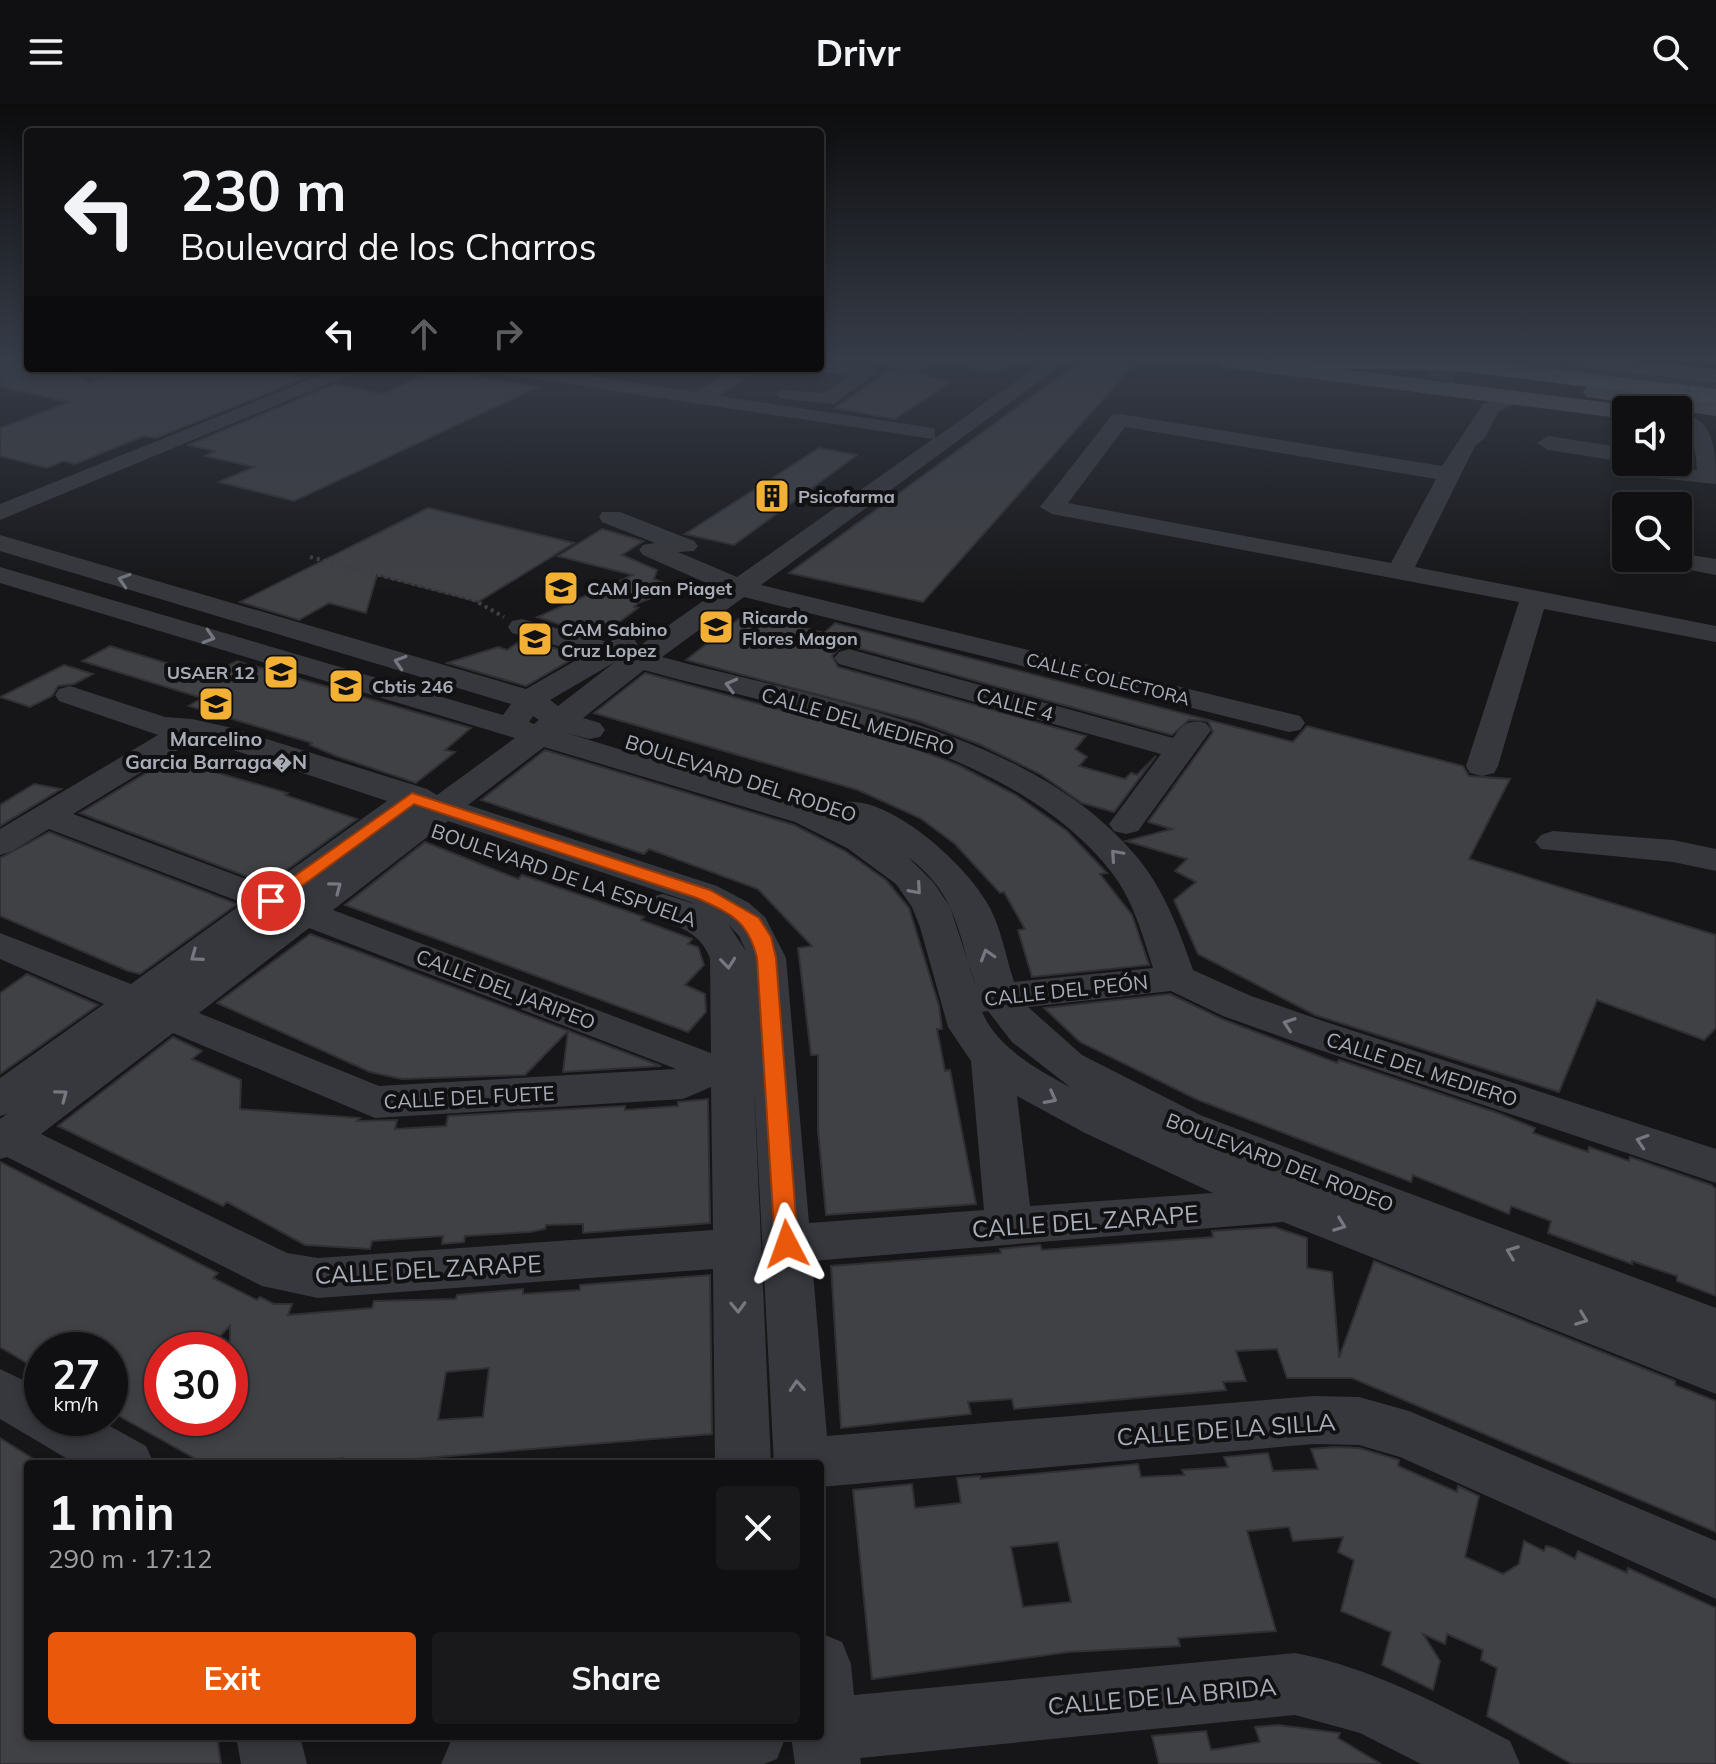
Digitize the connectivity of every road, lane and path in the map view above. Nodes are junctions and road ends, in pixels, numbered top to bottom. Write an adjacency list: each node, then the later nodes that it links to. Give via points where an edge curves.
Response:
1 (174, 437): 13 (street)
2 (177, 437): 14 (street)
3 (922, 437): 23 (street)
4 (944, 437): 23 (street)
5 (1106, 437): 21 (street, via 1052,507)
6 (1226, 437): 11 (street)
7 (1455, 437): 11 (street)
8 (1699, 437): 12 (street, via 1709,479)
9 (1548, 443): 10 (street)
10 (1612, 453)
11 (1449, 474): 21 (street)
12 (1687, 476)
13 (0, 501)
14 (0, 513)
15 (611, 517): 23 (street, CALLE COLECTORA)
16 (0, 543): 26 (street, BOULEVARD DEL RODEO, one-way to 16)
17 (652, 550): 23 (street)
18 (310, 557): 29 (path, via 472,599)
19 (1692, 563): 20 (street)
20 (1716, 567)
21 (1400, 571): 25 (street)
22 (0, 575): 24 (street, BOULEVARD DEL RODEO)
23 (739, 576): 31 (street); 34 (street, CALLE COLECTORA, via 927,634)
24 (42, 588): 27 (street); 28 (street, BOULEVARD DEL RODEO)
25 (1534, 597): 30 (street); 39 (street)
26 (188, 599): 28 (street); 35 (street, BOULEVARD DEL RODEO, one-way to 26)
27 (0, 607)
28 (157, 622): 35 (street, BOULEVARD DEL RODEO, one-way to 35)
29 (522, 627): 31 (street, CALLE DEL MEDIERO)
30 (1716, 634)
31 (625, 657): 35 (street); 48 (street, CALLE DEL MEDIERO, one-way to 31, via 1157,925 1126,866 1101,838 1038,789 959,749 918,735)
32 (849, 658): 38 (street, CALLE 4)
33 (70, 695): 37 (street, BOULEVARD DE LA ESPUELA)
34 (1212, 704): 36 (street, CALLE COLECTORA); 38 (street)
35 (534, 721): 40 (street); 49 (street, BOULEVARD DEL RODEO, one-way to 35, via 976,917 965,898 934,862 885,827 823,799); 50 (street, BOULEVARD DEL RODEO, one-way to 50, via 807,815 863,843 930,905)
36 (1289, 723)
37 (176, 731): 40 (street, BOULEVARD DE LA ESPUELA); 41 (street)
38 (1181, 750): 42 (street)
39 (1482, 766)
40 (415, 811): 46 (street); 53 (street, BOULEVARD DE LA ESPUELA, via 704,894 752,922 767,958); 54 (street, BOULEVARD DE LA ESPUELA, one-way to 54, via 707,924 724,939 729,958)
41 (46, 816): 44 (street); 46 (street, CALLE DEL JARIPEO)
42 (1126, 824)
43 (1553, 842): 45 (street, via 1673,851)
44 (0, 844)
45 (1716, 860)
46 (287, 906): 51 (street); 54 (street, CALLE DEL JARIPEO)
47 (0, 945): 51 (street, CALLE DEL FUETE)
48 (1176, 978): 49 (street, CALLE DEL PEÓN); 56 (street, CALLE DEL MEDIERO, one-way to 48, via 1280,1021)
49 (1000, 997): 50 (street, CALLE DEL PEÓN); 61 (street, BOULEVARD DEL RODEO, one-way to 49, via 1184,1126 1115,1093 1055,1055 1022,1028)
50 (955, 1001): 52 (street, BOULEVARD DEL RODEO)
51 (150, 1009): 54 (street, CALLE DEL FUETE, via 375,1102 683,1084); 55 (street)
52 (992, 1058): 57 (street, BOULEVARD DEL RODEO, one-way to 57, via 1046,1096); 58 (street)
53 (774, 1071): 54 (street, CALLE DEL FUETE); 59 (street, BOULEVARD DE LA ESPUELA)
54 (718, 1072): 60 (street, BOULEVARD DE LA ESPUELA)
55 (2, 1126): 60 (street, CALLE DEL ZARAPE, via 279,1272 318,1278)
56 (1716, 1166)
57 (1288, 1205): 58 (street, CALLE DEL ZARAPE); 62 (street, BOULEVARD DEL RODEO, one-way to 62)
58 (1009, 1227): 59 (street, CALLE DEL ZARAPE)
59 (787, 1244): 68 (street, BOULEVARD DE LA ESPUELA, one-way to 59)
60 (736, 1248): 67 (street, BOULEVARD DE LA ESPUELA, one-way to 67)
61 (1716, 1330)
62 (1716, 1371)
63 (0, 1392): 64 (street)
64 (24, 1406)
65 (77, 1436): 66 (street)
66 (119, 1460)
67 (743, 1460)
68 (802, 1460)
69 (824, 1461): 70 (street, CALLE DE LA SILLA, via 1314,1420 1359,1421 1409,1435)
70 (1716, 1570)
71 (269, 1740): 75 (street)
72 (713, 1740): 76 (street)
73 (753, 1740): 77 (street)
74 (825, 1741): 78 (street, CALLE DE LA BRIDA, via 1295,1684 1332,1690 1379,1709)
75 (274, 1764)
76 (474, 1764)
77 (754, 1764)
78 (1487, 1764)

